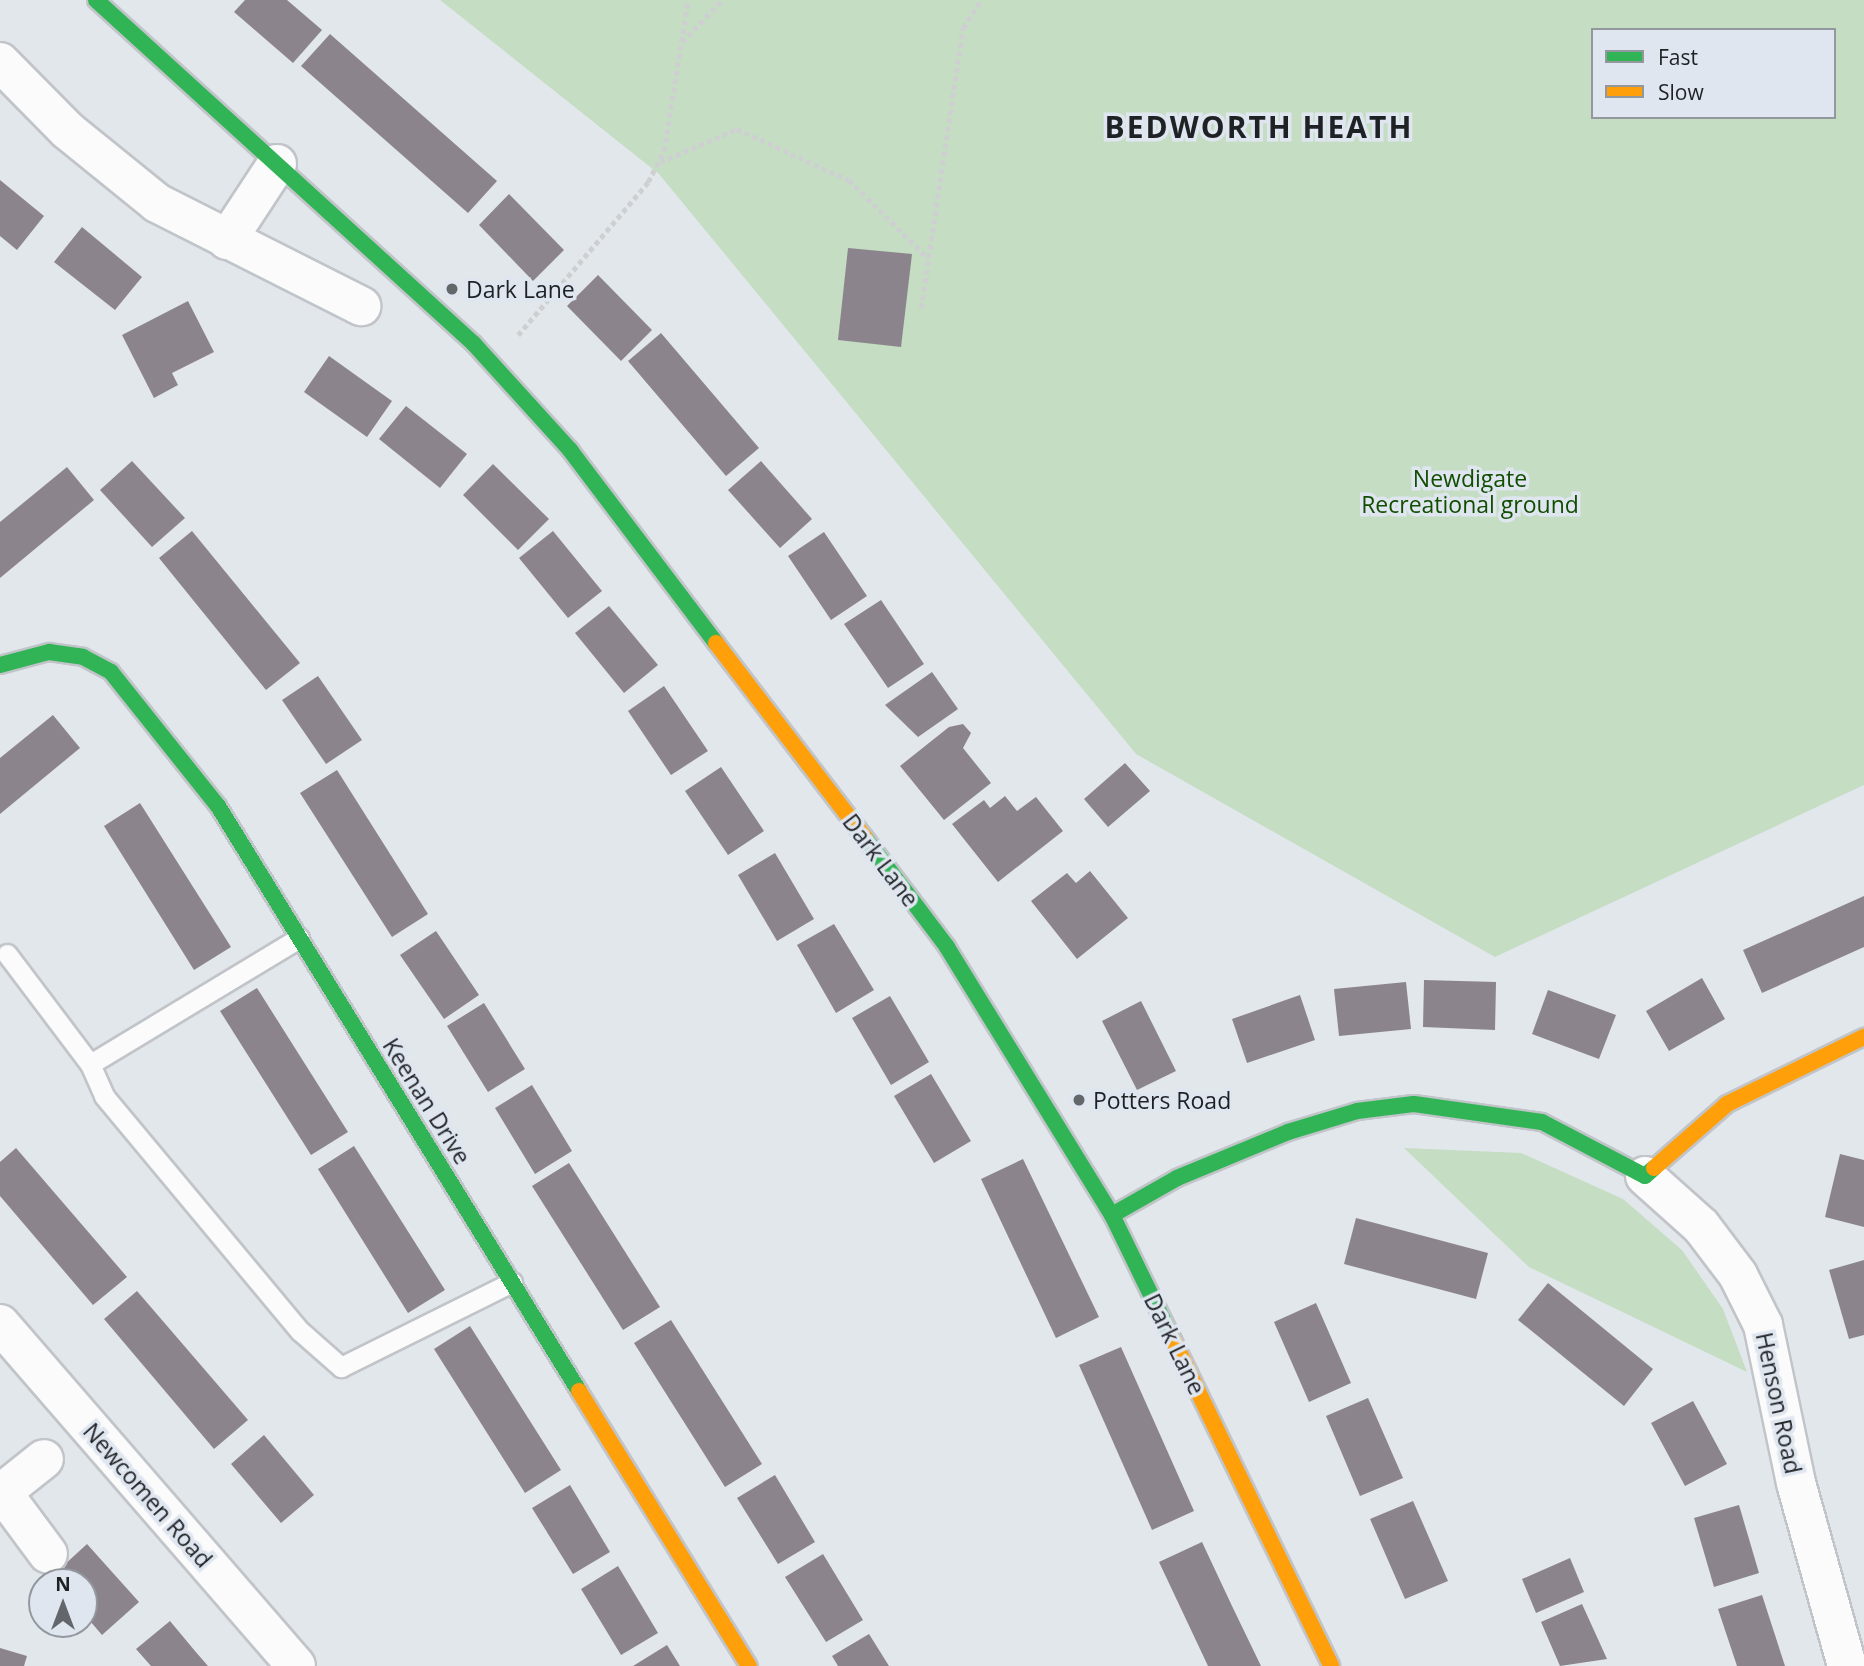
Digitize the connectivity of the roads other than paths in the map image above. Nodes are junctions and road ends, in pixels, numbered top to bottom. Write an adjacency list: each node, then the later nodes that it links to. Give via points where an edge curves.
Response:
1 (96, 0): 3 (street, Dark Lane)
2 (0, 62): 4 (street, via 67,130 156,202)
3 (276, 164): 4 (street); 12 (street, Dark Lane, via 493,365 570,450 947,947)
4 (227, 240): 5 (street)
5 (361, 306)
6 (0, 665): 7 (street, Keenan Drive, via 49,652 83,657 111,672 218,806)
7 (299, 938): 10 (lane); 13 (street, Keenan Drive)
8 (6, 954): 10 (lane)
9 (1864, 1037): 11 (street, via 1727,1104)
10 (90, 1065): 13 (lane, via 104,1096 216,1234 341,1367)
11 (1645, 1176): 12 (street, via 1592,1143 1542,1122 1484,1109 1414,1104 1357,1111 1288,1132 1177,1178); 21 (street, Henson Road, via 1701,1226 1738,1275 1763,1325 1802,1508)
12 (1112, 1214): 20 (street, Dark Lane)
13 (512, 1282): 19 (street, Keenan Drive)
14 (0, 1324): 18 (street, Newcomen Road)
15 (44, 1460): 16 (street)
16 (1, 1493): 17 (street)
17 (48, 1554)
18 (296, 1666)
19 (749, 1666)
20 (1331, 1666)
21 (1847, 1666)

